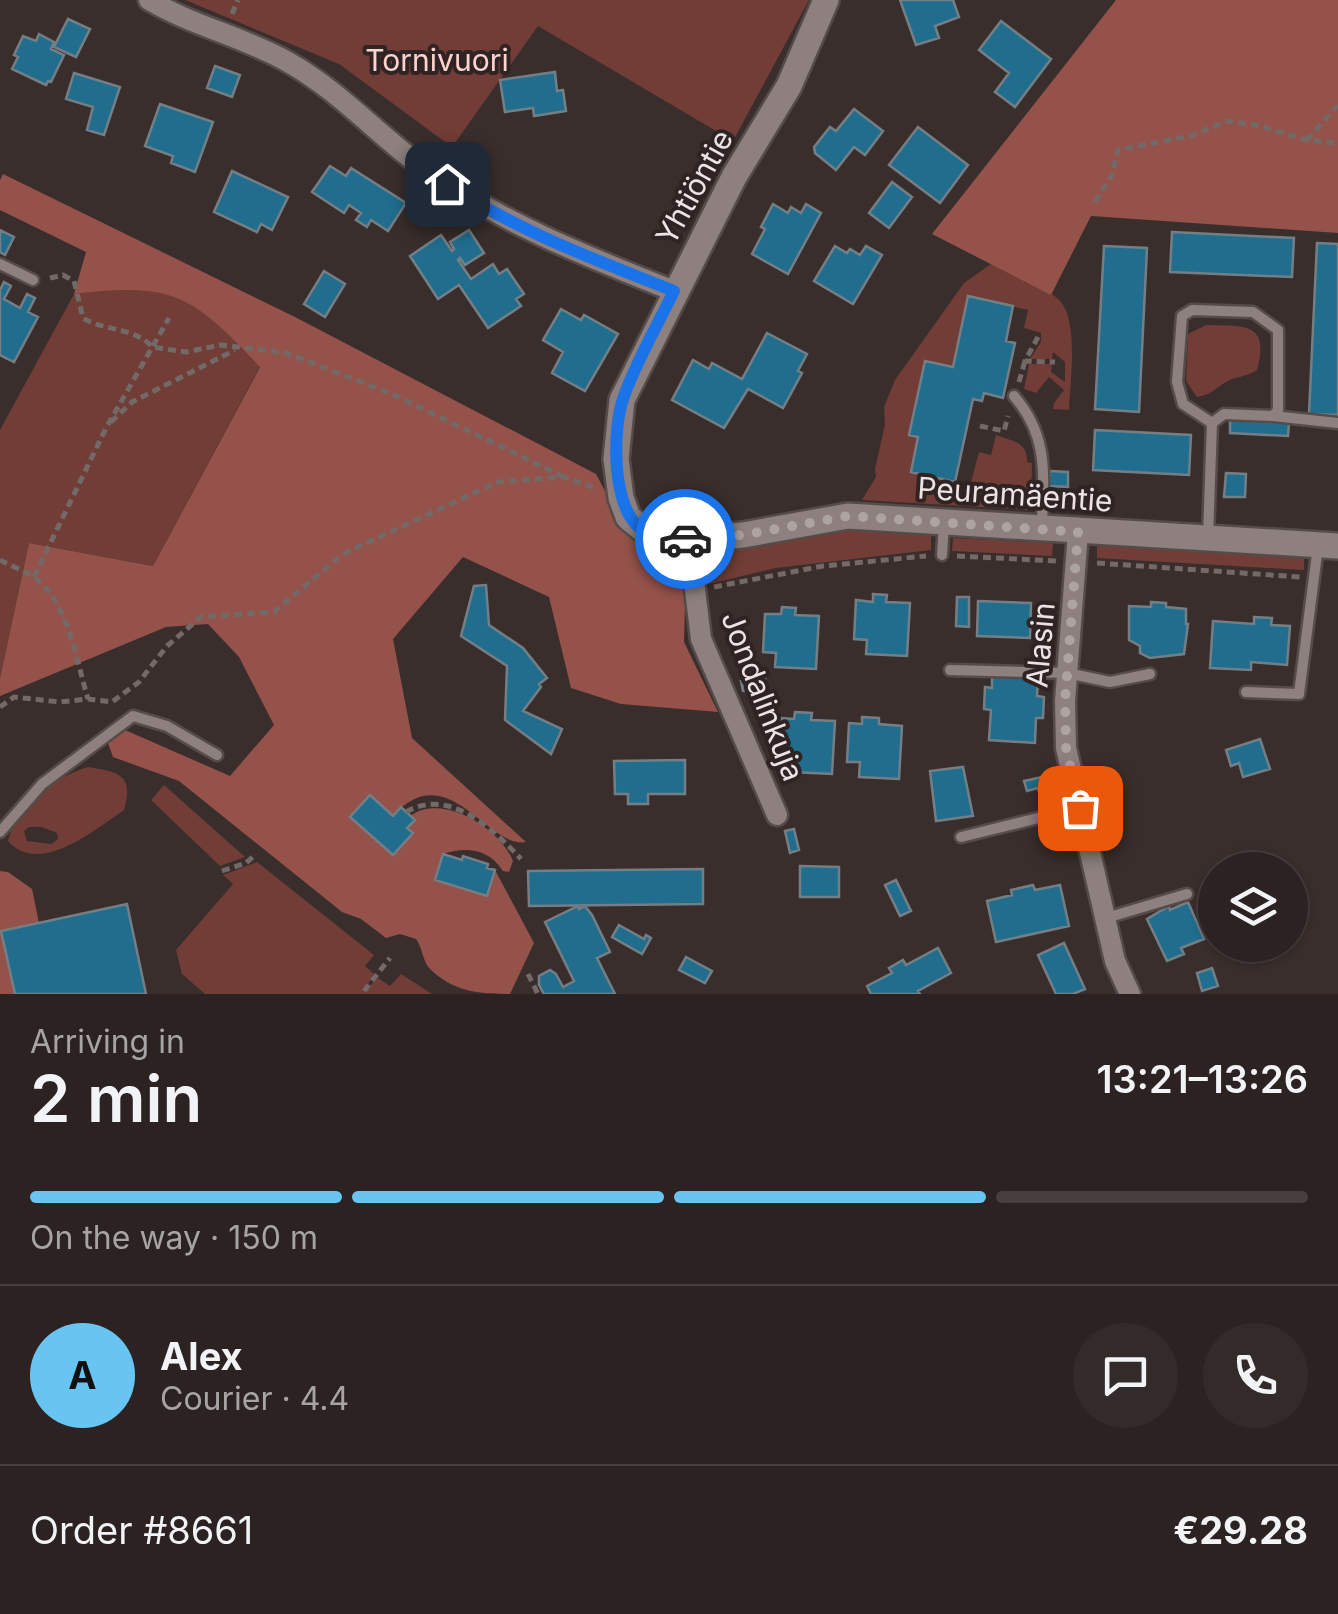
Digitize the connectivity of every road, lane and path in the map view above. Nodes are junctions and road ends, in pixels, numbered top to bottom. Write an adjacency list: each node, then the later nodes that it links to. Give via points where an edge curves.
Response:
1 (149, 0): 9 (street, via 287,61 476,203)
2 (826, 0): 9 (street, Yhtiöntie, via 789,86)
3 (1338, 105): 4 (path)
4 (1307, 140): 5 (path); 6 (path, via 1227,121 1191,136 1118,150)
5 (1338, 143)
6 (1096, 202)
7 (0, 264): 8 (lane)
8 (33, 280): 12 (path, via 68,277 84,318 146,339)
9 (674, 291): 21 (street, Yhtiöntie, via 622,400 616,459)
10 (169, 318): 12 (path)
11 (1038, 338): 14 (path, via 1025,361)
12 (152, 347): 13 (path); 19 (path)
13 (237, 349): 19 (path, via 132,402); 20 (path, via 287,353 337,371)
14 (1056, 362)
15 (1014, 396): 23 (lane, via 1041,440)
16 (1273, 416): 17 (lane, via 1224,414); 17 (lane, via 1278,330 1253,312 1192,310 1182,316 1178,382 1183,404); 18 (lane)
17 (1212, 423): 25 (lane)
18 (1338, 423)
19 (106, 428): 31 (path)
20 (564, 477): 21 (path); 38 (path, via 498,482 343,554 274,612 202,617 112,702)
21 (621, 498): 26 (street, via 628,517 645,531)
22 (944, 522): 23 (street, Peuramäentie); 26 (street, Peuramäentie, via 848,516); 28 (lane)
23 (1042, 529): 24 (street, Peuramäentie)
24 (1078, 532): 25 (street, Peuramäentie); 30 (street, Alasin)
25 (1208, 538): 27 (street, Peuramäentie)
26 (689, 540): 33 (street, Jondalinkuja)
27 (1328, 545): 32 (lane)
28 (942, 555): 30 (path); 33 (path, via 823,566)
29 (0, 560): 31 (path)
30 (1077, 562): 32 (path); 35 (street, Alasin)
31 (34, 577): 38 (path, via 59,608)
32 (1315, 578): 37 (lane, via 1299,694)
33 (694, 592): 43 (street, Jondalinkuja, via 702,639)
34 (950, 670): 35 (lane)
35 (1068, 673): 36 (lane, via 1110,682); 41 (street, Alasin, via 1066,748)
36 (1150, 674)
37 (1246, 692)
38 (88, 699): 39 (path, via 14,697)
39 (0, 707)
40 (217, 756): 44 (lane, via 167,726 133,716 42,784)
41 (1080, 808): 45 (lane); 50 (street, Alasin)
42 (406, 812): 47 (path, via 442,803 487,827)
43 (777, 814)
44 (0, 832)
45 (961, 838)
46 (255, 855): 48 (path)
47 (520, 859)
48 (222, 871)
49 (1186, 894): 50 (lane)
50 (1105, 918): 55 (street, Alasin)
51 (390, 958): 53 (path)
52 (528, 974): 54 (path)
53 (364, 991)
54 (538, 994)
55 (1130, 994)

